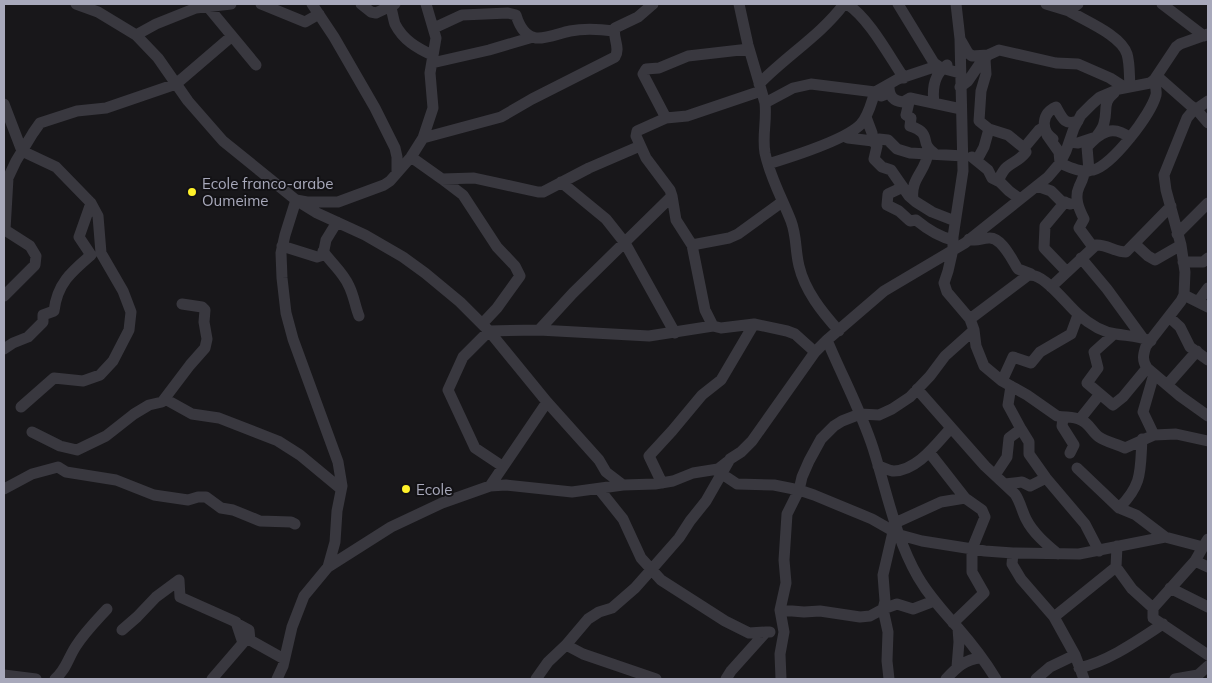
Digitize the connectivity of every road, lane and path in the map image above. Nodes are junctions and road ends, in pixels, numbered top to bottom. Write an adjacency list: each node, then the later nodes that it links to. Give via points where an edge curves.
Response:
1 (76, 4): 23 (street, via 98,12)
2 (231, 4): 17 (street)
3 (261, 4): 20 (street, via 305,22)
4 (312, 4): 20 (street)
5 (362, 4): 6 (street, via 376,13)
6 (392, 4): 31 (street, via 395,23 404,37)
7 (426, 4): 21 (street)
8 (653, 4): 22 (street)
9 (739, 4): 28 (street)
10 (846, 4): 35 (street, via 854,8 868,25); 38 (street, via 771,72)
11 (898, 4): 34 (street, via 927,53)
12 (956, 4): 27 (street)
13 (1046, 4): 19 (street)
14 (1078, 4): 19 (street)
15 (1162, 4): 24 (street)
16 (190, 7): 17 (street); 23 (street)
17 (208, 7): 25 (street)
18 (508, 8): 21 (street, via 462,15); 26 (street, via 516,15 520,26)
19 (1069, 12): 40 (street, via 1120,43 1126,52)
20 (319, 14): 76 (street, via 395,148)
21 (434, 28): 31 (street, via 436,38)
22 (614, 31): 26 (street, via 594,29); 62 (street, via 618,52 615,57 501,117)
23 (136, 35): 37 (street)
24 (1206, 35): 36 (street, via 1176,47)
25 (232, 36): 32 (street); 37 (street)
26 (533, 37): 31 (street, via 489,50)
27 (960, 38): 30 (street); 33 (street)
28 (749, 49): 38 (street); 52 (street, via 688,56 659,68 646,69 643,74)
29 (988, 55): 30 (street); 39 (street); 40 (street, via 999,50 1056,63 1078,64); 53 (street, via 984,64 986,78 981,91)
30 (972, 56): 33 (street)
31 (432, 59): 62 (street, via 433,108)
32 (256, 65)
33 (960, 66): 34 (street); 39 (street)
34 (940, 67): 35 (street); 45 (street, via 934,83)
35 (904, 78): 41 (street)
36 (1156, 78): 40 (street, via 1150,83); 49 (street); 63 (street, via 1156,95)
37 (176, 84): 68 (street, via 106,108 77,111 49,119 40,123); 86 (street, via 223,141)
38 (761, 87): 47 (street); 52 (street, via 687,116)
39 (960, 87): 48 (street)
40 (1124, 87): 50 (street, via 1108,98); 54 (street, via 1100,97)
41 (889, 89): 42 (street); 43 (street, via 892,98 899,102)
42 (875, 92): 47 (street, via 811,84 792,88); 51 (street)
43 (910, 98): 45 (street); 70 (street, via 906,115 911,118 910,126 921,130)
44 (1208, 101): 49 (street)
45 (934, 103): 48 (street)
46 (4, 104): 68 (street)
47 (765, 104): 74 (street, via 763,137)
48 (961, 109): 55 (street)
49 (1196, 109): 56 (street); 91 (street, via 1187,118 1164,175)
50 (1106, 114): 59 (street); 61 (street)
51 (866, 117): 60 (street); 64 (street)
52 (666, 118): 66 (street, via 637,131)
53 (979, 121): 55 (street); 57 (street)
54 (1078, 121): 58 (street, via 1069,123 1063,120 1056,108 1046,116); 65 (street)
55 (962, 123): 69 (street)
56 (1208, 123)
57 (989, 129): 67 (street, via 1008,135); 72 (street)
58 (1046, 131): 65 (street); 67 (street, via 1039,130); 73 (street, via 1059,152)
59 (1117, 131): 61 (street, via 1110,130); 63 (street)
60 (844, 136): 64 (street); 74 (street)
61 (1096, 137): 65 (street); 75 (street, via 1087,147)
62 (424, 138): 71 (street)
63 (1130, 138): 75 (street, via 1104,166)
64 (873, 141): 70 (street, via 884,139 903,151); 81 (street, via 877,146 876,163 891,170)
65 (1068, 144): 73 (street)
66 (640, 146): 79 (street); 82 (street)
67 (1024, 148): 78 (street, via 1026,152 1006,167)
68 (22, 151): 85 (street, via 8,178); 89 (street, via 56,167)
69 (963, 151): 70 (street); 72 (street); 93 (street)
70 (931, 153): 83 (street, via 913,187)
71 (411, 157): 76 (street); 77 (street)
72 (977, 160): 78 (street)
73 (1060, 163): 75 (street); 80 (street)
74 (768, 164): 87 (street)
75 (1087, 171): 92 (street, via 1077,194)
76 (397, 172): 86 (street, via 384,185 338,202)
77 (442, 179): 79 (street, via 474,178 538,192); 122 (street, via 462,195 497,247 516,266 520,276)
78 (998, 181): 84 (street)
79 (561, 182): 97 (street, via 606,219)
80 (1037, 186): 84 (street); 88 (street, via 1051,191)
81 (903, 187): 83 (street); 98 (street, via 888,194 887,205)
82 (672, 196): 97 (street); 100 (street, via 676,220)
83 (913, 199): 93 (street, via 932,212)
84 (1020, 199): 95 (street)
85 (5, 200): 112 (street, via 5,230 30,246 36,256 35,265)
86 (296, 200): 94 (street); 101 (street)
87 (782, 202): 100 (street, via 738,234); 124 (street, via 797,242 798,265 803,280)
88 (1065, 202): 92 (street); 107 (street, via 1045,226 1044,248)
89 (91, 203): 129 (street, via 78,237 91,254 69,274 56,297 54,311 43,315 43,322 28,337); 140 (street, via 98,216 101,253 131,312 129,330 113,361 100,375 83,381 54,378)
90 (1208, 203): 96 (street)
91 (1171, 206): 96 (street); 99 (street)
92 (1080, 211): 102 (street, via 1084,219 1079,228)
93 (955, 221): 98 (street)
94 (337, 222): 103 (street); 122 (street, via 403,257)
95 (970, 239): 98 (street); 108 (street, via 996,239 1018,269)
96 (1179, 239): 99 (street, via 1155,260); 106 (street)
97 (625, 243): 123 (street); 125 (street)
98 (953, 244): 120 (street, via 945,288); 124 (street, via 868,303)
99 (1135, 244): 102 (street, via 1124,252 1099,244)
100 (692, 245): 121 (street, via 705,310)
101 (282, 246): 103 (street, via 317,257); 165 (street, via 286,313 338,462)
102 (1093, 247): 104 (street)
103 (323, 251): 117 (street, via 349,286)
104 (1082, 258): 107 (street); 127 (street)
105 (1208, 258): 106 (street, via 1203,262)
106 (1183, 262): 111 (street)
107 (1067, 272): 109 (street)
108 (1031, 274): 109 (street, via 1039,276); 120 (street)
109 (1051, 287): 116 (street)
110 (1208, 288): 113 (street)
111 (1184, 294): 113 (street); 118 (street)
112 (4, 296)
113 (1197, 300): 115 (street)
114 (182, 304): 138 (street, via 205,310 206,348)
115 (1208, 307)
116 (1078, 315): 126 (street); 134 (street, via 1071,334 1040,352 1031,363 1013,357)
117 (359, 316)
118 (1169, 317): 127 (street); 131 (street)
119 (754, 324): 121 (street); 130 (street, via 795,334); 160 (street, via 721,380 702,395 649,456)
120 (972, 324): 134 (street, via 979,358 991,373); 136 (street)
121 (713, 326): 125 (street)
122 (486, 327): 123 (street); 139 (street); 154 (street, via 463,357 448,390 475,448)
123 (539, 330): 125 (street, via 649,336)
124 (839, 331): 128 (street)
125 (676, 332)
126 (1114, 334): 127 (street); 137 (street, via 1094,352 1098,368 1087,383)
127 (1146, 339): 133 (street, via 1143,362)
128 (827, 340): 130 (street); 141 (street)
129 (4, 349)
130 (815, 352): 153 (street, via 752,441)
131 (1197, 352): 132 (street); 135 (street)
132 (1208, 360)
133 (1150, 371): 135 (street); 137 (street, via 1113,405); 148 (street, via 1143,412)
134 (1006, 383): 143 (street); 146 (street, via 1008,404)
135 (1167, 385): 142 (street)
136 (917, 389): 141 (street, via 892,410 879,415); 145 (street)
137 (1100, 394): 144 (street)
138 (165, 399): 147 (street, via 149,405 106,436 77,450 60,446); 165 (street, via 192,414 219,418 278,441)
139 (547, 402): 154 (street); 162 (street, via 606,472)
140 (21, 407)
141 (860, 414): 155 (street); 167 (street, via 830,429 809,461)
142 (1208, 416)
143 (1063, 418): 144 (street); 152 (street, via 1062,426 1074,445)
144 (1080, 419): 149 (street, via 1098,436 1125,448)
145 (951, 428): 151 (street); 158 (street)
146 (1021, 429): 158 (street, via 1009,438 1008,457); 159 (street, via 1029,442 1028,454)
147 (32, 432)
148 (1154, 435): 149 (street); 150 (street, via 1176,434)
149 (1142, 439): 169 (street, via 1136,487)
150 (1208, 441)
151 (929, 452): 155 (street, via 910,467 893,471); 168 (street)
152 (1070, 453)
153 (730, 459): 157 (street); 160 (street, via 718,469)
154 (502, 466): 163 (street)
155 (878, 466): 171 (street)
156 (1077, 468): 169 (street)
157 (722, 474): 167 (street, via 737,484 774,485); 183 (street, via 679,538)
158 (995, 475): 161 (street)
159 (1046, 478): 161 (street, via 1030,486 1022,482); 176 (street, via 1085,524)
160 (662, 482): 162 (street)
161 (1005, 484): 178 (street, via 1018,499 1036,533)
162 (623, 485): 166 (street)
163 (490, 486): 166 (street, via 572,492); 180 (street, via 442,503 391,527)
164 (4, 489): 170 (street, via 32,474 58,467 66,472 116,480 154,495 188,500 206,498 220,508 260,521)
165 (341, 489): 180 (street, via 335,542)
166 (598, 489): 183 (street, via 623,519 641,558)
167 (799, 490): 171 (street); 190 (street, via 786,514 786,583)
168 (965, 498): 171 (street, via 942,502); 175 (street, via 982,510 985,517)
169 (1119, 508): 172 (street, via 1136,515)
170 (295, 524)
171 (896, 530): 175 (street, via 922,541); 185 (street, via 918,577); 187 (street, via 883,575)
172 (1165, 537): 173 (street); 174 (street)
173 (1206, 543): 179 (street)
174 (1117, 546): 176 (street); 181 (street)
175 (972, 549): 177 (street); 194 (street, via 972,572 984,593)
176 (1099, 550): 178 (street)
177 (1012, 553): 178 (street); 191 (street, via 1012,564 1021,579)
178 (1058, 554)
179 (1194, 561): 182 (street); 184 (street)
180 (328, 566): 202 (street, via 304,596)
181 (1116, 567): 188 (street, via 1132,589); 191 (street)
182 (1208, 567)
183 (651, 570): 196 (street, via 724,621 749,633); 198 (street, via 612,608 588,619)
184 (1170, 588): 186 (street); 188 (street)
185 (934, 601): 187 (street, via 913,609 897,604); 194 (street)
186 (1208, 607)
187 (883, 608): 190 (street, via 870,616 860,617); 215 (street, via 888,632)
188 (1153, 608): 193 (street, via 1153,618)
189 (107, 609): 209 (street, via 81,638 66,668)
190 (780, 610): 197 (street)
191 (1054, 617): 199 (street)
192 (236, 623): 195 (street, via 180,597 179,580); 202 (street, via 249,630 250,640); 210 (street, via 243,643)
193 (1163, 624): 200 (street); 205 (street, via 1096,664)
194 (956, 626): 201 (street); 204 (street, via 960,642)
195 (122, 630)
196 (766, 632): 197 (street); 214 (street)
197 (784, 632): 207 (street, via 780,654)
198 (566, 645): 212 (street); 213 (street)
199 (1075, 654): 205 (street); 218 (street, via 1050,667)
200 (1208, 655)
201 (981, 658): 204 (street, via 971,658); 217 (street)
202 (284, 659): 211 (street)
203 (1208, 666): 220 (street, via 1198,675)
204 (957, 667): 216 (street)
205 (1079, 668): 219 (street)
206 (4, 675): 208 (street)
207 (784, 678)
208 (36, 679)
209 (56, 679)
210 (212, 679)
211 (277, 679)
212 (536, 679)
213 (656, 679)
214 (726, 679)
215 (889, 679)
216 (946, 679)
217 (996, 679)
218 (1036, 679)
219 (1084, 679)
220 (1174, 679)

